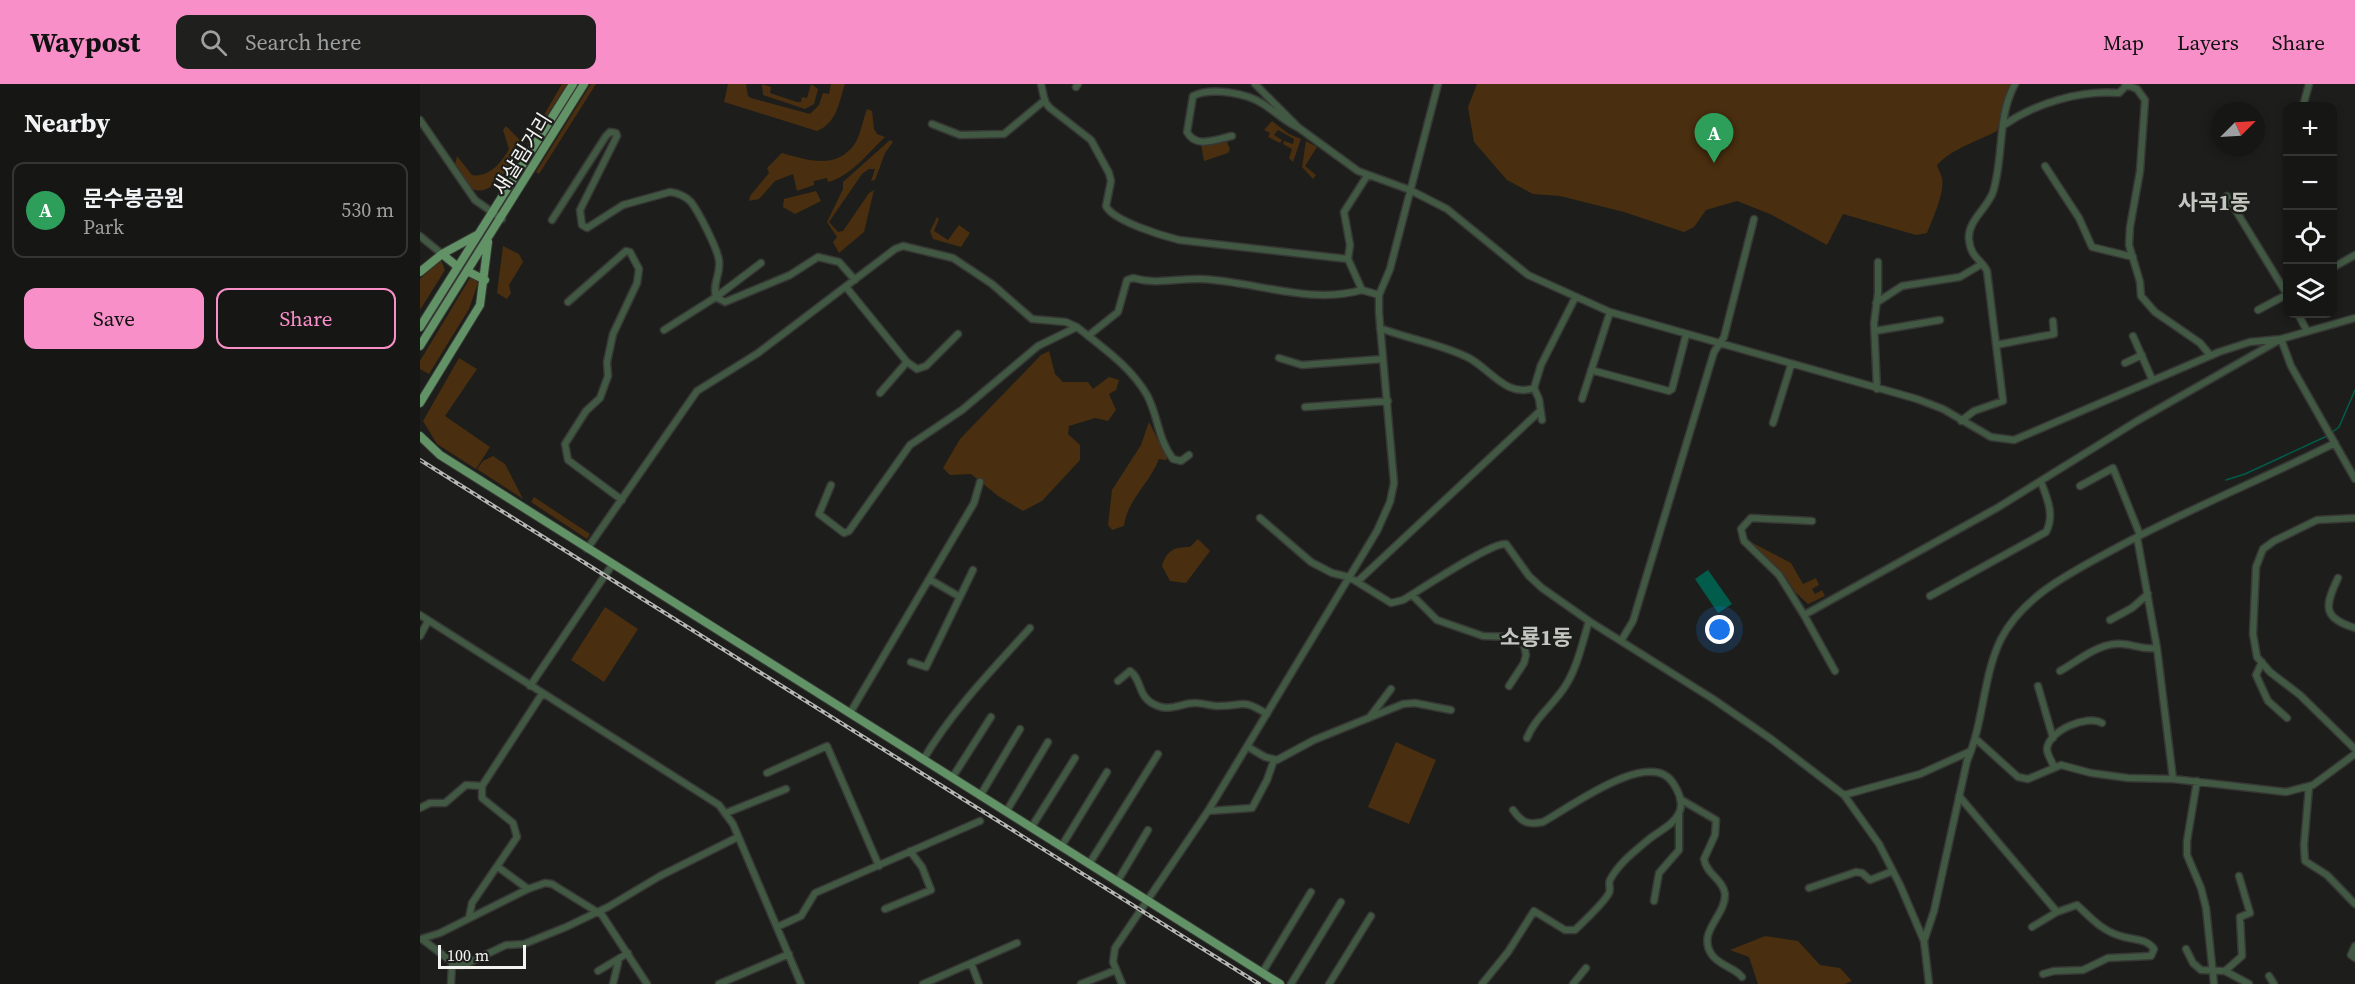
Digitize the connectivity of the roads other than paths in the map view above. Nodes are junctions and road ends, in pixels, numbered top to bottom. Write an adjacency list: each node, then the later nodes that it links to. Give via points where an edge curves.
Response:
1 (573, 84): 20 (main road, 새살림거리)
2 (584, 84): 21 (main road, 새살림거리)
3 (1041, 84): 9 (street)
4 (1255, 84): 14 (street)
5 (1437, 84): 18 (street)
6 (2015, 84): 13 (street, via 2007,98)
7 (2126, 84): 13 (street, via 2119,93 2104,92 2044,104); 29 (street, via 2141,92 2145,103 2140,171 2130,227)
8 (2309, 84): 10 (street)
9 (1045, 100): 12 (street, via 1004,134 960,135); 30 (street, via 1091,140 1111,181 1106,206 1121,219 1179,240)
10 (2304, 102)
11 (420, 120): 20 (street, via 475,200)
12 (932, 124)
13 (2004, 125): 33 (street, via 1994,189 1969,234 1975,258)
14 (1299, 128): 15 (street, via 1247,96 1207,92 1193,96 1187,132 1192,139 1201,142); 17 (street)
15 (1232, 136)
16 (2045, 166): 29 (street, via 2079,218 2092,247)
17 (1367, 176): 18 (street); 30 (street, via 1344,212 1350,245)
18 (1410, 190): 43 (street); 46 (street, via 1447,209 1519,270)
19 (2228, 196): 41 (street)
20 (492, 213): 21 (street); 24 (main road, 새살림거리)
21 (502, 219): 26 (main road, 새살림거리)
22 (1754, 219): 66 (street, via 1724,337)
23 (552, 220): 44 (street, via 606,136 616,133 580,210 582,225 592,226 623,206 678,193 692,203 718,254 720,264 713,288)
24 (479, 234): 27 (main road); 35 (main road, 새살림거리)
25 (420, 236): 27 (street)
26 (488, 240): 37 (main road, 새살림거리); 38 (main road)
27 (442, 254): 35 (main road); 36 (main road)
28 (2355, 255): 34 (street)
29 (2133, 257): 70 (street, via 2144,302 2186,330)
30 (1348, 259): 42 (street)
31 (1878, 262): 48 (street)
32 (761, 263): 44 (street)
33 (1982, 264): 48 (street, via 1960,277 1902,286); 67 (street, via 1987,271)
34 (2337, 265)
35 (458, 267): 55 (main road, 새살림거리)
36 (420, 272)
37 (469, 272): 38 (main road); 68 (main road, 새살림거리)
38 (485, 280): 83 (main road, via 471,323)
39 (855, 280): 40 (street); 44 (street, via 839,262 818,257 790,275 738,297 725,302); 56 (street, via 903,246 966,264 1032,319)
40 (846, 287): 73 (street); 97 (street, via 697,391)
41 (2283, 288)
42 (1362, 290): 43 (street); 63 (street, via 1326,295 1200,279 1148,282 1133,278 1124,286 1118,312)
43 (1379, 295): 57 (street)
44 (716, 297): 58 (street)
45 (2283, 297): 49 (street)
46 (1575, 298): 50 (street); 78 (street, via 1541,365)
47 (568, 302): 97 (street, via 626,251 630,252 639,269 638,276 613,334 608,376 600,398 586,411 565,444 568,460)
48 (1876, 303): 59 (street)
49 (2258, 310)
50 (1610, 312): 62 (street); 76 (street)
51 (2300, 318): 60 (street)
52 (2355, 318): 60 (street)
53 (1940, 320): 59 (street)
54 (2053, 321): 67 (street, via 2054,334)
55 (420, 327)
56 (1077, 327): 63 (street); 95 (street, via 1038,346 962,410 910,445 844,533 819,514)
57 (1380, 328): 72 (street); 78 (street, via 1468,358 1519,392)
58 (664, 330)
59 (1875, 331): 79 (street)
60 (2307, 331): 65 (street)
61 (958, 334): 73 (street, via 926,366 917,369)
62 (1686, 335): 66 (street); 76 (street, via 1669,391)
63 (1088, 336): 91 (street, via 1138,382 1173,459 1181,461)
64 (2133, 336): 69 (street)
65 (2281, 339): 70 (street, via 2250,342); 90 (street, via 2291,366); 94 (street, via 2137,421)
66 (1718, 345): 75 (street); 121 (street, via 1633,621)
67 (1996, 345): 87 (street, via 2003,401 1974,411)
68 (420, 346)
69 (2142, 355): 74 (street); 77 (street)
70 (2210, 355): 77 (street)
71 (1279, 358): 72 (street, via 1302,365)
72 (1383, 359): 82 (street)
73 (907, 362): 80 (street)
74 (2125, 363)
75 (1791, 365): 79 (street); 88 (street)
76 (1591, 370): 81 (street)
77 (2152, 379): 87 (street, via 2024,438 1998,440)
78 (1534, 388): 85 (street)
79 (1877, 389): 87 (street, via 1925,403)
80 (880, 393)
81 (1582, 399)
82 (1388, 401): 84 (street); 105 (street, via 1394,464 1390,502)
83 (420, 403)
84 (1305, 407)
85 (1540, 411): 86 (street); 108 (street)
86 (1542, 420)
87 (1961, 421)
88 (1773, 423)
89 (420, 436): 102 (main road, via 440,454)
90 (2333, 440): 92 (street); 101 (street)
91 (1189, 455)
92 (2355, 478)
93 (980, 482): 107 (street, via 974,503)
94 (2041, 482): 111 (street, via 2049,503 2050,523 2046,532); 114 (street)
95 (831, 485)
96 (2080, 486): 101 (street, via 2113,468)
97 (622, 500): 102 (street)
98 (1260, 518): 105 (street, via 1311,562)
99 (2355, 518): 123 (street, via 2317,520 2263,549 2256,567 2253,634 2257,657)
100 (1812, 521): 114 (street, via 1751,518 1741,529 1744,541 1779,575)
101 (2138, 536): 109 (street); 143 (street, via 2045,591 2011,624 2001,639)
102 (587, 549): 103 (main road)
103 (612, 565): 128 (street); 134 (main road)
104 (973, 570): 112 (street)
105 (1349, 577): 108 (street); 135 (street)
106 (2338, 578): 119 (street, via 2330,594 2332,616)
107 (929, 579): 112 (street); 134 (street)
108 (1357, 582): 110 (street, via 1391,603)
109 (2148, 594): 117 (street); 122 (street)
110 (1412, 595): 116 (street, via 1501,543 1511,548 1542,588); 129 (street, via 1437,620 1483,636 1513,637 1524,645 1524,663)
111 (1930, 596)
112 (960, 597): 124 (street, via 926,667)
113 (420, 615): 115 (street)
114 (1804, 615): 125 (street)
115 (428, 621): 120 (street); 128 (street)
116 (1589, 621): 121 (street); 141 (street, via 1571,676 1533,724)
117 (2110, 621)
118 (1030, 628): 150 (street, via 967,698)
119 (2355, 628)
120 (420, 636)
121 (1621, 640): 161 (street, via 1771,739)
122 (2157, 648): 126 (street, via 2108,645); 156 (street)
123 (2262, 662): 137 (street, via 2256,675 2268,701); 147 (street)
124 (910, 663)
125 (1835, 671)
126 (2060, 671)
127 (1118, 681): 135 (street, via 1130,671 1146,699 1166,708 1245,702)
128 (530, 686): 132 (street)
129 (1509, 686)
130 (2038, 686): 142 (street)
131 (1390, 689): 138 (street)
132 (542, 694): 158 (street); 169 (street, via 711,798)
133 (1451, 710): 138 (street, via 1409,704)
134 (850, 714): 150 (main road)
135 (1267, 714): 145 (street)
136 (991, 717): 155 (street)
137 (2288, 718)
138 (1366, 720): 151 (street)
139 (2102, 723): 142 (street, via 2094,718 2081,720)
140 (1020, 729): 162 (street)
141 (1527, 738)
142 (2053, 738): 152 (street, via 2047,752)
143 (1976, 739): 146 (street); 152 (street, via 2018,777 2033,778)
144 (1048, 742): 168 (street)
145 (1248, 747): 151 (street); 167 (street)
146 (1971, 751): 161 (street, via 1920,774); 163 (street)
147 (2355, 751): 159 (street)
148 (1158, 754): 177 (street)
149 (1075, 758): 172 (street)
150 (923, 760): 155 (main road)
151 (1274, 760): 167 (street, via 1252,808)
152 (2054, 767): 156 (street, via 2061,765 2128,778)
153 (1107, 772): 175 (street)
154 (767, 773): 178 (street, via 827,746)
155 (952, 778): 162 (main road)
156 (2173, 779): 157 (street)
157 (2197, 781): 159 (street, via 2286,792); 212 (street, via 2187,855 2206,908)
158 (482, 786): 165 (street, via 466,785 445,803); 179 (street, via 482,798 513,823 517,831)
159 (2309, 787): 189 (street, via 2305,861 2327,874)
160 (786, 789): 169 (street)
161 (1844, 795): 180 (street, via 1868,826)
162 (980, 796): 168 (main road)
163 (1959, 796): 192 (street); 198 (street)
164 (1680, 799): 166 (street, via 1670,779 1641,772 1617,780 1543,822 1531,825 1521,821); 170 (street); 216 (street, via 1716,820 1715,836 1704,859 1708,871 1720,883 1725,899 1708,934 1708,946 1713,956)
165 (420, 808)
166 (1513, 810)
167 (1208, 811): 186 (street)
168 (1006, 812): 172 (main road)
169 (726, 813): 174 (street)
170 (1678, 814): 187 (street, via 1679,850 1659,873); 229 (street, via 1622,864 1610,880 1610,892 1575,930 1565,930 1534,911)
171 (980, 821): 176 (street)
172 (1031, 828): 175 (main road)
173 (1148, 830): 182 (street)
174 (738, 837): 191 (street); 195 (street)
175 (1061, 847): 177 (main road)
176 (910, 851): 178 (street); 190 (street, via 931,890)
177 (1089, 864): 182 (main road)
178 (879, 866): 195 (street, via 815,893 801,916)
179 (498, 867): 184 (street); 194 (street, via 472,903)
180 (1893, 871): 183 (street, via 1870,880 1856,872); 198 (street)
181 (2239, 876): 211 (street, via 2250,913 2240,917 2242,956)
182 (1117, 882): 186 (main road)
183 (1809, 888)
184 (528, 889): 191 (street, via 552,884); 194 (street)
185 (1311, 892): 213 (street)
186 (1148, 901): 210 (street, via 1115,948); 213 (main road)
187 (1654, 901)
188 (1341, 902): 227 (street)
189 (2355, 904)
190 (885, 909)
191 (597, 912): 202 (street, via 607,920); 206 (street, via 538,939 506,945 464,965)
192 (2057, 912): 196 (street); 214 (street, via 2077,905 2103,929 2150,944 2154,954 2108,958 2083,970)
193 (1371, 916): 228 (street)
194 (469, 918): 197 (street)
195 (777, 927): 203 (street)
196 (2032, 927)
197 (421, 939): 206 (street)
198 (1924, 941): 231 (street)
199 (1017, 943): 207 (street)
200 (2355, 946): 204 (street, via 2351,951)
201 (2186, 949): 212 (street, via 2201,970)
202 (628, 953): 205 (street); 219 (street)
203 (789, 954): 220 (street); 221 (street)
204 (2355, 958)
205 (619, 959): 209 (street); 218 (street)
206 (452, 963): 217 (street)
207 (971, 963): 222 (street); 223 (street)
208 (1586, 968): 230 (street)
209 (598, 970)
210 (1116, 970): 224 (street); 225 (street)
211 (2225, 971): 212 (street); 233 (street)
212 (2213, 972): 232 (street)
213 (1262, 973): 226 (main road)
214 (2043, 974)
215 (2269, 976): 234 (street)
216 (1742, 977)
217 (451, 984)
218 (614, 984)
219 (646, 984)
220 (719, 984)
221 (801, 984)
222 (923, 984)
223 (979, 984)
224 (1081, 984)
225 (1122, 984)
226 (1280, 984)
227 (1291, 984)
228 (1329, 984)
229 (1482, 984)
230 (1573, 984)
231 (1929, 984)
232 (2214, 984)
233 (2249, 984)
234 (2274, 984)

